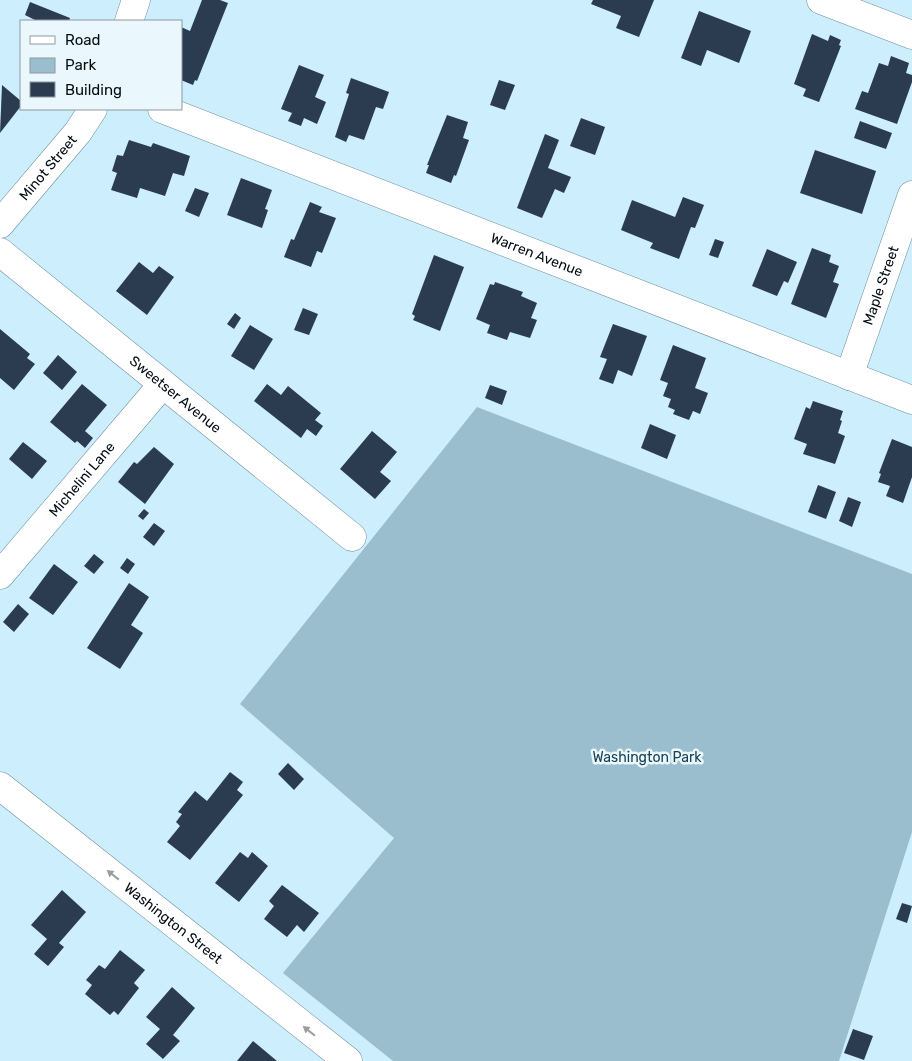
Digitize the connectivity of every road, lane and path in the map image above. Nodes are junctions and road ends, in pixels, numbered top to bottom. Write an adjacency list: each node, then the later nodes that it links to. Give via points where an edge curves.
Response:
1 (136, 0): 3 (street)
2 (821, 0): 4 (street)
3 (129, 20)
4 (912, 35)
5 (92, 110): 8 (street, Minot Street, via 78,132)
6 (165, 110): 10 (street, Warren Avenue)
7 (912, 195): 10 (street, Maple Street)
8 (0, 224)
9 (0, 252): 11 (street, Sweetser Avenue)
10 (849, 376): 12 (street, Warren Avenue)
11 (163, 384): 13 (street, Sweetser Avenue); 14 (street, Michelini Lane)
12 (912, 400)
13 (352, 537)
14 (0, 575)
15 (0, 786): 16 (street, Washington Street, one-way to 15)
16 (348, 1061)

